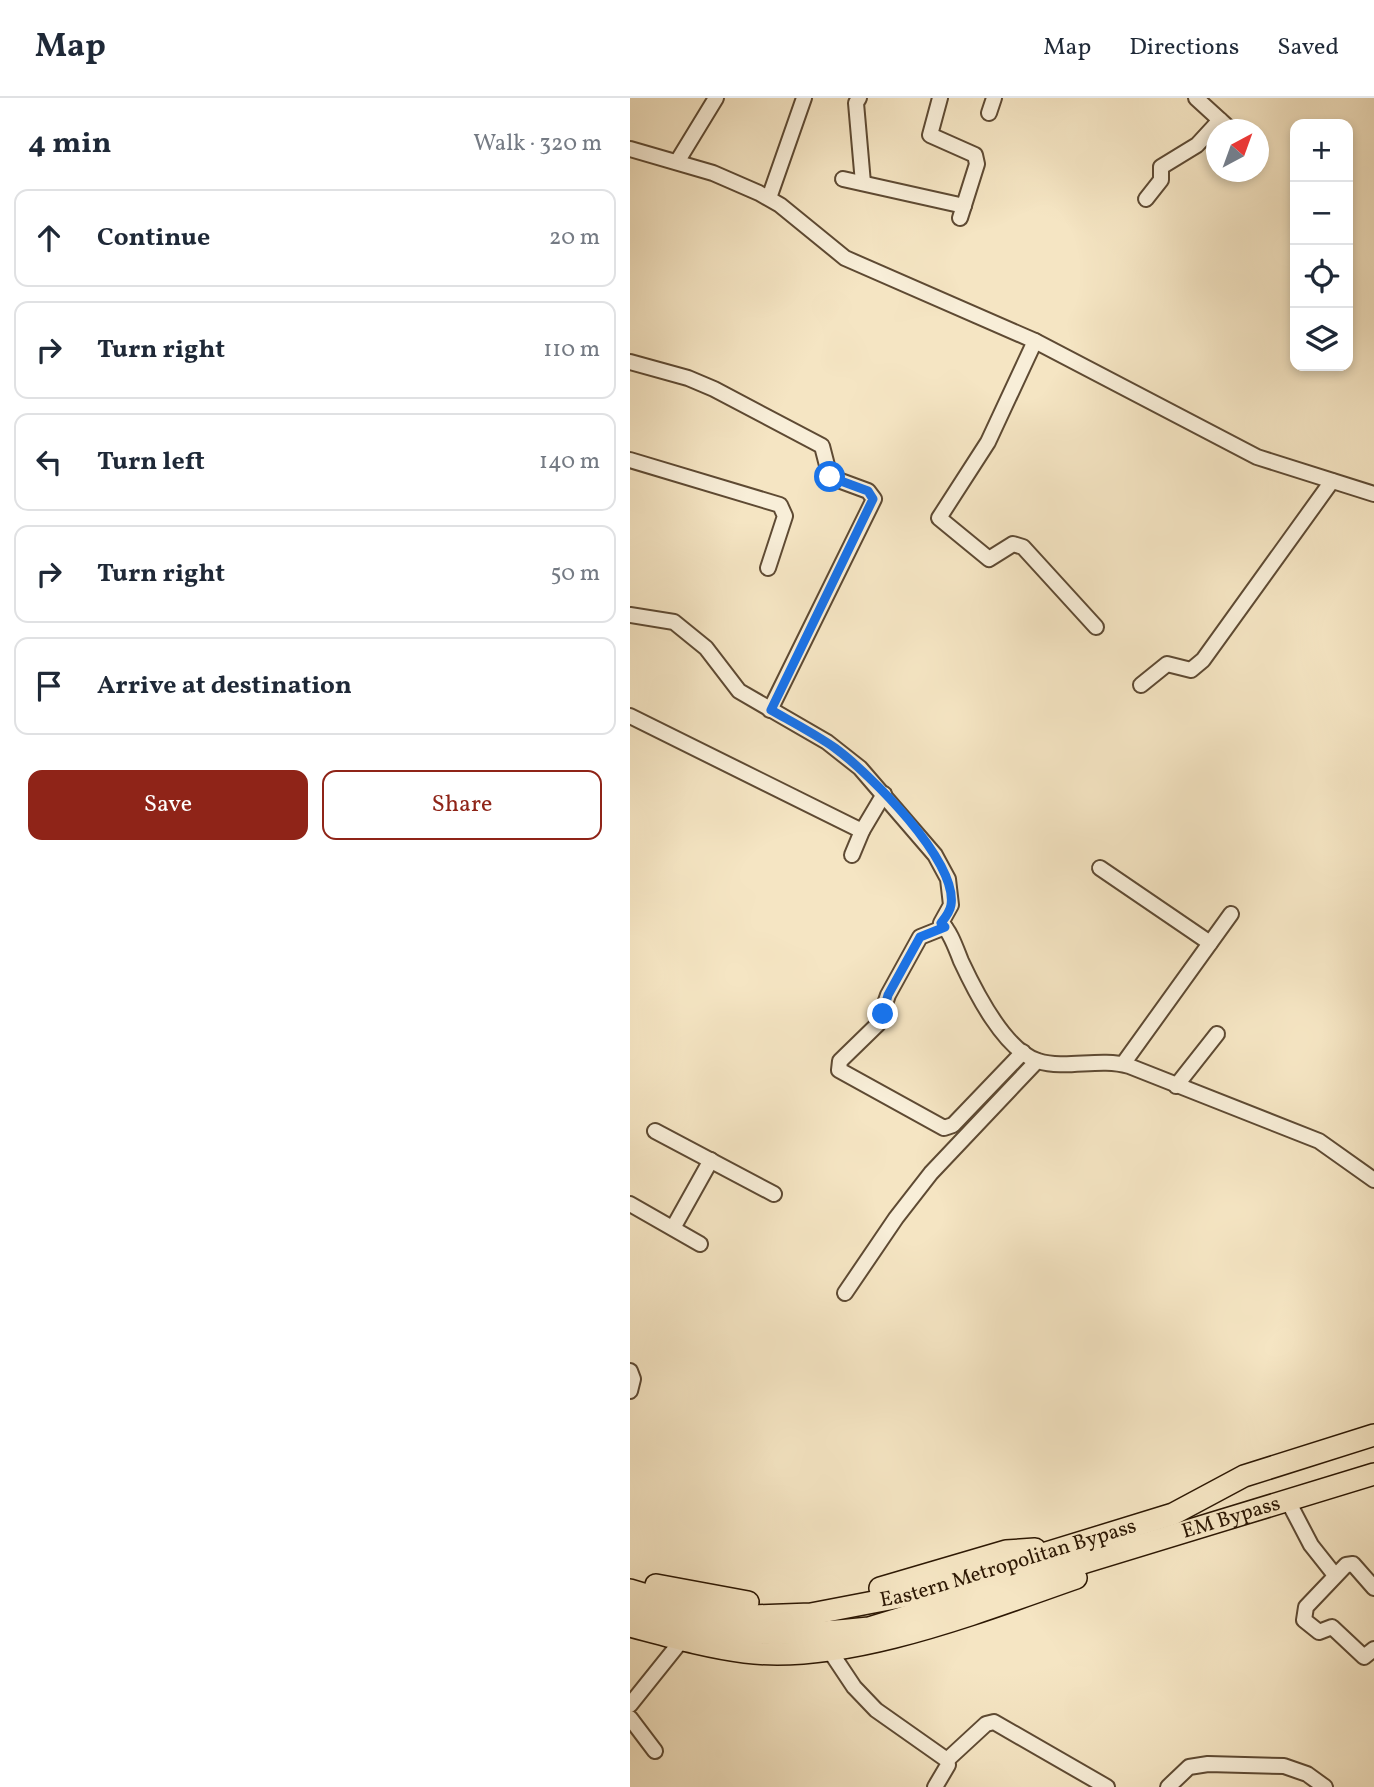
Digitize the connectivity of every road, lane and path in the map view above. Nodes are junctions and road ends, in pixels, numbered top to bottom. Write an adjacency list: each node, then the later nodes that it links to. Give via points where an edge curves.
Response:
1 (716, 98): 11 (street)
2 (804, 98): 14 (street)
3 (859, 98): 13 (street)
4 (940, 98): 13 (street, via 930,135 975,155 977,164 962,212)
5 (994, 98): 7 (street)
6 (1196, 98): 8 (street)
7 (989, 113)
8 (1219, 119)
9 (1206, 139): 15 (street, via 1161,167 1161,180)
10 (630, 149): 11 (street)
11 (677, 162): 14 (street)
12 (843, 179): 13 (street)
13 (863, 183)
14 (769, 198): 16 (street, via 845,257)
15 (1146, 199)
16 (1035, 341): 19 (street, via 1257,457); 23 (street, via 988,442 939,518 989,559 1013,544 1023,547)
17 (630, 362): 25 (street, via 688,378 822,446 830,477 868,491 873,499)
18 (630, 460): 21 (street, via 780,505 785,516)
19 (1332, 481): 20 (street); 24 (street, via 1203,660 1191,670 1167,664)
20 (1374, 494)
21 (768, 568)
22 (630, 615): 25 (street, via 674,622 706,648 739,691)
23 (1096, 627)
24 (1141, 685)
25 (771, 710): 27 (street, via 838,750)
26 (630, 716): 28 (street)
27 (884, 794): 28 (street); 32 (street, via 948,879 951,905 941,923)
28 (862, 831): 29 (street)
29 (852, 855)
30 (1100, 868): 33 (street)
31 (1231, 914): 33 (street)
32 (945, 927): 35 (street, via 990,1015); 35 (street, via 920,937 888,995 881,1020 841,1061 839,1070 944,1128 953,1125)
33 (1210, 943): 37 (street)
34 (1217, 1034): 38 (street)
35 (1023, 1052): 36 (street)
36 (1037, 1061): 37 (street); 46 (street, via 931,1173)
37 (1123, 1064): 38 (street)
38 (1176, 1086): 41 (street, via 1319,1141)
39 (655, 1130): 40 (street)
40 (711, 1160): 42 (street); 44 (street)
41 (1374, 1180)
42 (774, 1194)
43 (630, 1204): 44 (street)
44 (673, 1228): 45 (street)
45 (700, 1244)
46 (845, 1293)
47 (630, 1371): 48 (street, via 634,1379)
48 (630, 1391)
49 (1374, 1435): 52 (main road, Eastern Metropolitan Bypass, via 1244,1476)
50 (1374, 1474): 51 (main road, EM Bypass)
51 (1288, 1501): 53 (main road, EM Bypass); 57 (street, via 1311,1545)
52 (1173, 1514): 53 (main road); 54 (main road, Eastern Metropolitan Bypass)
53 (1183, 1534): 55 (main road, EM Bypass)
54 (1068, 1546): 56 (main road, Eastern Metropolitan Bypass); 58 (main road, via 1006,1551 853,1596 805,1604 758,1604)
55 (1101, 1558): 56 (main road, EM Bypass); 64 (main road, via 1089,1573 1018,1598 922,1628)
56 (1043, 1565): 60 (main road, Eastern Metropolitan Bypass, via 811,1614 752,1616 705,1611); 61 (main road, Eastern Metropolitan Bypass, via 869,1628 818,1634 753,1636 676,1624)
57 (1334, 1574): 59 (street, via 1353,1564); 65 (street, via 1306,1607 1304,1622 1319,1632 1332,1627 1364,1657)
58 (630, 1578)
59 (1374, 1588)
60 (630, 1590)
61 (630, 1611)
62 (630, 1626): 63 (main road)
63 (682, 1640): 64 (main road, via 747,1652); 66 (street)
64 (828, 1648): 69 (street, via 876,1710)
65 (1374, 1649)
66 (630, 1705)
67 (630, 1718): 68 (street)
68 (655, 1751)
69 (947, 1760): 70 (street); 71 (street, via 994,1722)
70 (935, 1787)
71 (1107, 1787)
72 (1168, 1787): 73 (street, via 1195,1764 1284,1766)
73 (1325, 1787)

